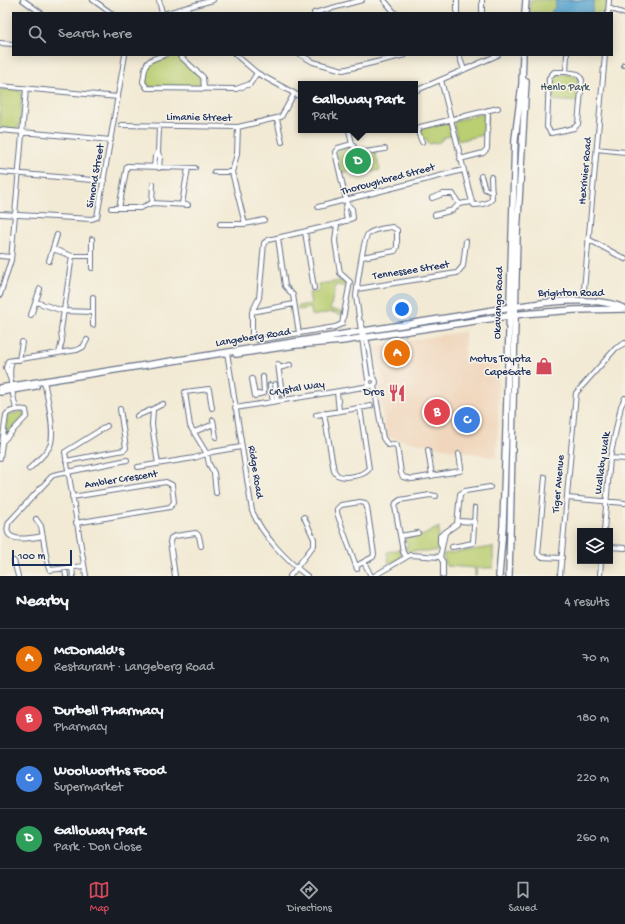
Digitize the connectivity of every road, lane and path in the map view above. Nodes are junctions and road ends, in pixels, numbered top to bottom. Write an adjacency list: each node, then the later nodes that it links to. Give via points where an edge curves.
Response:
1 (23, 0): 13 (street)
2 (93, 0): 14 (street)
3 (159, 0): 15 (street)
4 (213, 0): 16 (street)
5 (362, 0): 17 (street)
6 (384, 0): 18 (street)
7 (458, 0): 19 (street)
8 (482, 0): 20 (street)
9 (526, 0): 21 (main road)
10 (529, 0): 22 (main road)
11 (609, 0): 12 (street)
12 (608, 11): 23 (street)
13 (40, 12)
14 (110, 12)
15 (162, 12)
16 (171, 12)
17 (318, 12)
18 (394, 12)
19 (457, 12)
20 (482, 12)
21 (525, 12)
22 (528, 12)
23 (625, 14)
24 (0, 42): 25 (street)
25 (12, 44)
26 (125, 56): 48 (street, Simond Street)
27 (161, 56): 44 (street, via 146,62 143,82 146,87)
28 (180, 56): 44 (street, via 203,77)
29 (237, 56): 39 (street)
30 (304, 56): 31 (street, via 313,62 344,70)
31 (401, 56)
32 (459, 56): 38 (street)
33 (496, 56): 38 (street)
34 (523, 56): 121 (main road, Okavango Road, via 515,139)
35 (527, 56): 122 (main road, Okavango Road, via 517,235)
36 (567, 56): 40 (street)
37 (605, 56): 64 (street, Hexrivier Road)
38 (464, 70): 41 (street)
39 (257, 72): 44 (street, via 250,84 243,87 230,90); 46 (street)
40 (566, 72): 40 (street, via 554,72 549,78 547,127 551,133 574,128 578,124 582,80 578,74)
41 (441, 80): 45 (street); 52 (street)
42 (0, 86): 43 (street)
43 (26, 89): 48 (street); 57 (street)
44 (204, 89)
45 (418, 90)
46 (294, 94): 47 (street); 51 (street, via 286,111)
47 (298, 96)
48 (118, 97): 59 (street, Simond Street)
49 (498, 108): 50 (street)
50 (488, 110): 52 (street); 66 (street, via 487,149 483,153)
51 (277, 119): 55 (street, Limanie Street); 60 (street)
52 (451, 120): 61 (street, via 419,128 418,134); 66 (street)
53 (121, 125): 54 (street, Limanie Street)
54 (159, 126): 55 (street, Limanie Street); 67 (street, via 158,153 155,157)
55 (238, 127): 73 (street, via 237,154)
56 (0, 130): 57 (street)
57 (22, 132): 59 (street); 74 (street)
58 (350, 133): 62 (street)
59 (111, 140): 77 (street, Simond Street)
60 (282, 142)
61 (422, 142)
62 (352, 144): 63 (street, via 360,152); 81 (street, via 338,148 335,152)
63 (385, 149)
64 (597, 149): 65 (street); 102 (street, Hexrivier Road)
65 (625, 152)
66 (460, 159): 70 (street)
67 (157, 167): 68 (street); 89 (street, via 126,166)
68 (188, 168): 69 (street); 84 (street)
69 (195, 168)
70 (463, 170): 81 (street, Thoroughbred Street); 82 (street)
71 (0, 172): 74 (street)
72 (214, 172): 73 (street)
73 (232, 172): 96 (street)
74 (18, 174): 77 (street); 91 (street)
75 (481, 176): 79 (street, via 485,189)
76 (491, 177): 79 (street)
77 (104, 181): 91 (street, Simond Street, via 95,218)
78 (153, 184): 83 (street)
79 (492, 192): 82 (street, via 492,199 489,202 476,205)
80 (432, 198): 86 (street, via 452,194)
81 (346, 202): 87 (street, Thoroughbred Street); 94 (street); 94 (street, via 354,217)
82 (472, 202): 86 (street)
83 (152, 203): 84 (street); 89 (street, via 140,208)
84 (182, 204): 85 (street)
85 (188, 204)
86 (459, 204): 92 (street, via 453,210)
87 (318, 207)
88 (111, 208): 89 (street)
89 (119, 208)
90 (0, 214): 91 (street)
91 (15, 215): 108 (street)
92 (435, 215)
93 (264, 220): 96 (street)
94 (347, 221): 97 (street)
95 (220, 224): 96 (street)
96 (245, 224)
97 (337, 224): 98 (street); 132 (street, via 335,241 340,273 350,282 342,323 336,327)
98 (305, 232): 100 (street); 113 (street)
99 (57, 235): 104 (street)
100 (278, 238): 120 (street, via 285,286 293,295); 126 (street, via 266,241 263,246 259,298)
101 (92, 239): 107 (street)
102 (588, 239): 110 (street); 116 (street, Hexrivier Road)
103 (466, 241): 115 (street, Tennessee Street, via 463,266 457,273)
104 (53, 249): 106 (street); 111 (street)
105 (0, 256): 108 (street)
106 (72, 256): 107 (street); 124 (street)
107 (91, 256): 112 (street)
108 (11, 257): 117 (street)
109 (362, 257): 109 (street, via 369,233 392,227 397,230 395,251); 115 (street)
110 (625, 259)
111 (49, 261)
112 (92, 268)
113 (314, 288)
114 (40, 289): 119 (street)
115 (357, 289): 131 (street, via 359,317)
116 (584, 290)
117 (0, 295)
118 (92, 297): 125 (street)
119 (36, 302): 124 (street); 127 (street)
120 (294, 304): 126 (street); 132 (street)
121 (509, 306): 122 (main road, Brighton Road); 129 (main road, Okavango Road); 131 (main road, Langeberg Road)
122 (517, 306): 123 (main road, Brighton Road, via 580,302 618,305); 128 (main road, Okavango Road)
123 (625, 309): 128 (main road, Brighton Road)
124 (63, 311): 125 (street); 137 (street)
125 (93, 312): 130 (street)
126 (252, 312): 132 (street, via 252,335 256,339)
127 (31, 315)
128 (516, 315): 129 (main road, Brighton Road); 228 (main road, Okavango Road)
129 (508, 316): 133 (main road, Langeberg Road); 227 (main road, Okavango Road, via 503,526)
130 (93, 325)
131 (363, 330): 133 (street); 138 (main road, Langeberg Road)
132 (299, 333)
133 (364, 338): 138 (main road, Langeberg Road); 145 (street)
134 (87, 340): 137 (street, via 79,350)
135 (22, 342): 139 (street)
136 (625, 343): 190 (street, Tiger Avenue, via 616,348 576,393)
137 (59, 353): 139 (street)
138 (228, 353): 143 (main road, Langeberg Road); 158 (street, Ridge Road)
139 (19, 360): 149 (street, via 13,360 8,368)
140 (290, 366): 144 (street, via 278,366)
141 (263, 377): 147 (street)
142 (252, 379): 147 (street, via 255,396 264,393)
143 (44, 382): 149 (main road, Langeberg Road); 182 (street, via 51,440 46,452)
144 (280, 383): 146 (street); 152 (street)
145 (371, 383): 151 (street, Crystal Way, via 361,388); 184 (street, via 375,391 384,438 388,445 396,446 402,476 408,479)
146 (273, 385): 147 (street); 154 (street)
147 (264, 386)
148 (0, 388): 149 (main road, Langeberg Road)
149 (12, 388): 150 (main road, Langeberg Road); 162 (street)
150 (0, 392)
151 (337, 392): 154 (street, Crystal Way); 163 (street)
152 (282, 394)
153 (625, 398): 176 (street, Wallaby Walk)
154 (275, 402): 158 (street, Crystal Way)
155 (163, 404): 161 (street)
156 (371, 406): 159 (street)
157 (212, 408): 168 (street, via 208,389 185,392 189,420)
158 (235, 408): 171 (street, Ridge Road)
159 (360, 408): 163 (street); 164 (street, via 369,469 364,473 343,477 334,471)
160 (120, 409): 179 (street, via 126,448 124,450)
161 (153, 409): 166 (street); 180 (street, via 152,425)
162 (16, 410): 170 (street, via 6,413); 170 (street, via 25,409 28,415)
163 (339, 411): 164 (street)
164 (324, 413): 165 (street)
165 (316, 414)
166 (137, 416)
167 (107, 426): 179 (street, via 66,450)
168 (194, 432): 169 (street, via 213,422); 173 (street)
169 (216, 437)
170 (2, 442): 175 (street)
171 (241, 447): 173 (street); 215 (street, Ridge Road, via 254,515)
172 (428, 450): 184 (street)
173 (208, 454): 180 (street); 187 (street, via 209,464 214,473)
174 (459, 454): 184 (street, via 460,470)
175 (0, 458)
176 (610, 458): 177 (street); 191 (street, Wallaby Walk)
177 (625, 459)
178 (127, 460): 183 (street)
179 (66, 461): 183 (street)
180 (158, 464): 181 (street)
181 (138, 467)
182 (29, 469)
183 (67, 472): 189 (street); 201 (street, via 49,478 7,525 7,534 11,538)
184 (432, 476)
185 (544, 477): 209 (street, via 538,554 541,557)
186 (490, 487): 196 (street, via 460,494)
187 (216, 493)
188 (436, 496): 202 (street, via 397,502 395,508)
189 (72, 497): 198 (street); 198 (street, Ambler Crescent, via 166,482 172,485 174,502 170,507)
190 (567, 498): 191 (street); 209 (street, Tiger Avenue)
191 (606, 501): 192 (street); 199 (street, Wallaby Walk)
192 (625, 503)
193 (475, 508): 197 (street)
194 (304, 517): 215 (street, via 314,545)
195 (36, 519): 201 (street)
196 (458, 522): 197 (street); 208 (street, via 445,533)
197 (474, 522): 204 (street, via 473,543)
198 (76, 523): 213 (street)
199 (604, 528)
200 (418, 533): 202 (street)
201 (43, 536): 216 (street, via 48,568)
202 (400, 536): 207 (street)
203 (200, 546): 221 (street, via 198,535 195,533 171,538)
204 (452, 547)
205 (613, 547): 206 (street)
206 (625, 548)
207 (406, 557): 208 (street, via 413,555); 225 (street)
208 (440, 558): 226 (street, via 443,562)
209 (562, 558): 229 (street, Tiger Avenue)
210 (14, 561): 217 (street)
211 (364, 562): 211 (street, via 373,557 374,552 366,505 360,502 341,505 337,511 357,567); 224 (street)
212 (602, 564): 230 (street)
213 (84, 566): 214 (street); 220 (street)
214 (72, 567): 216 (street); 219 (street)
215 (296, 568): 222 (street); 223 (street, Ridge Road)
216 (65, 569): 218 (street)
217 (18, 576)
218 (66, 576)
219 (73, 576)
220 (86, 576)
221 (175, 576)
222 (290, 576)
223 (307, 576)
224 (371, 576)
225 (374, 576)
226 (443, 576)
227 (499, 576)
228 (509, 576)
229 (560, 576)
230 (600, 576)

